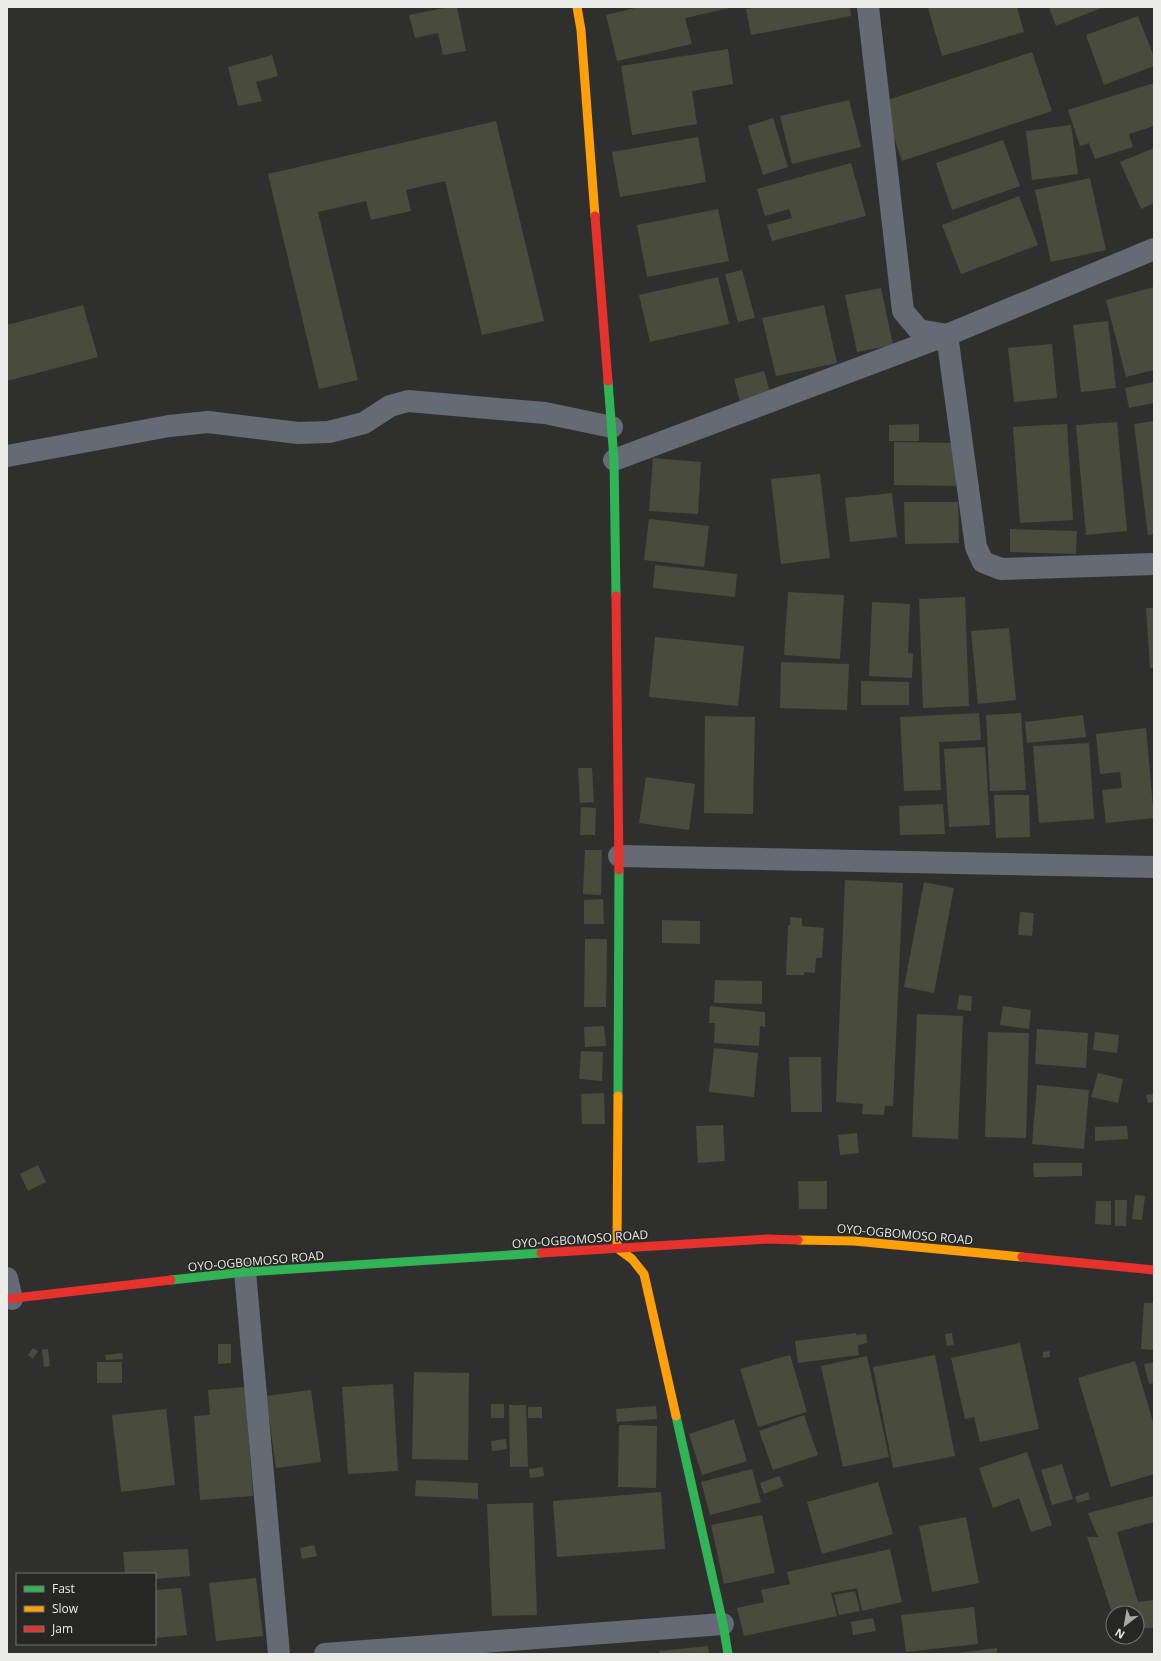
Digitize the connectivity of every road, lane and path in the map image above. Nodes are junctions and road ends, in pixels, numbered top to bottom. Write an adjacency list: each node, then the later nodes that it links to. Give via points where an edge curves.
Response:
1 (577, 7): 5 (main road, via 581,30)
2 (868, 7): 4 (street, via 903,311 919,330)
3 (1154, 249): 4 (street)
4 (947, 335): 7 (street); 8 (street, via 976,547 982,562 1001,569)
5 (612, 427): 6 (street, via 544,413 408,401 390,406 364,423 329,432 298,434 208,422 169,426); 7 (main road)
6 (7, 456)
7 (614, 460): 9 (main road)
8 (1154, 564)
9 (619, 856): 10 (street); 11 (main road)
10 (1154, 867)
11 (617, 1248): 12 (main road, OYO-OGBOMOSO ROAD, via 768,1239 854,1241); 13 (main road, OYO-OGBOMOSO ROAD); 15 (main road, via 632,1259 644,1274)
12 (1154, 1270)
13 (245, 1272): 14 (main road, OYO-OGBOMOSO ROAD); 16 (street)
14 (9, 1292)
15 (723, 1624): 18 (street); 19 (main road)
16 (280, 1654): 17 (street)
17 (290, 1654)
18 (324, 1654)
19 (728, 1654)

